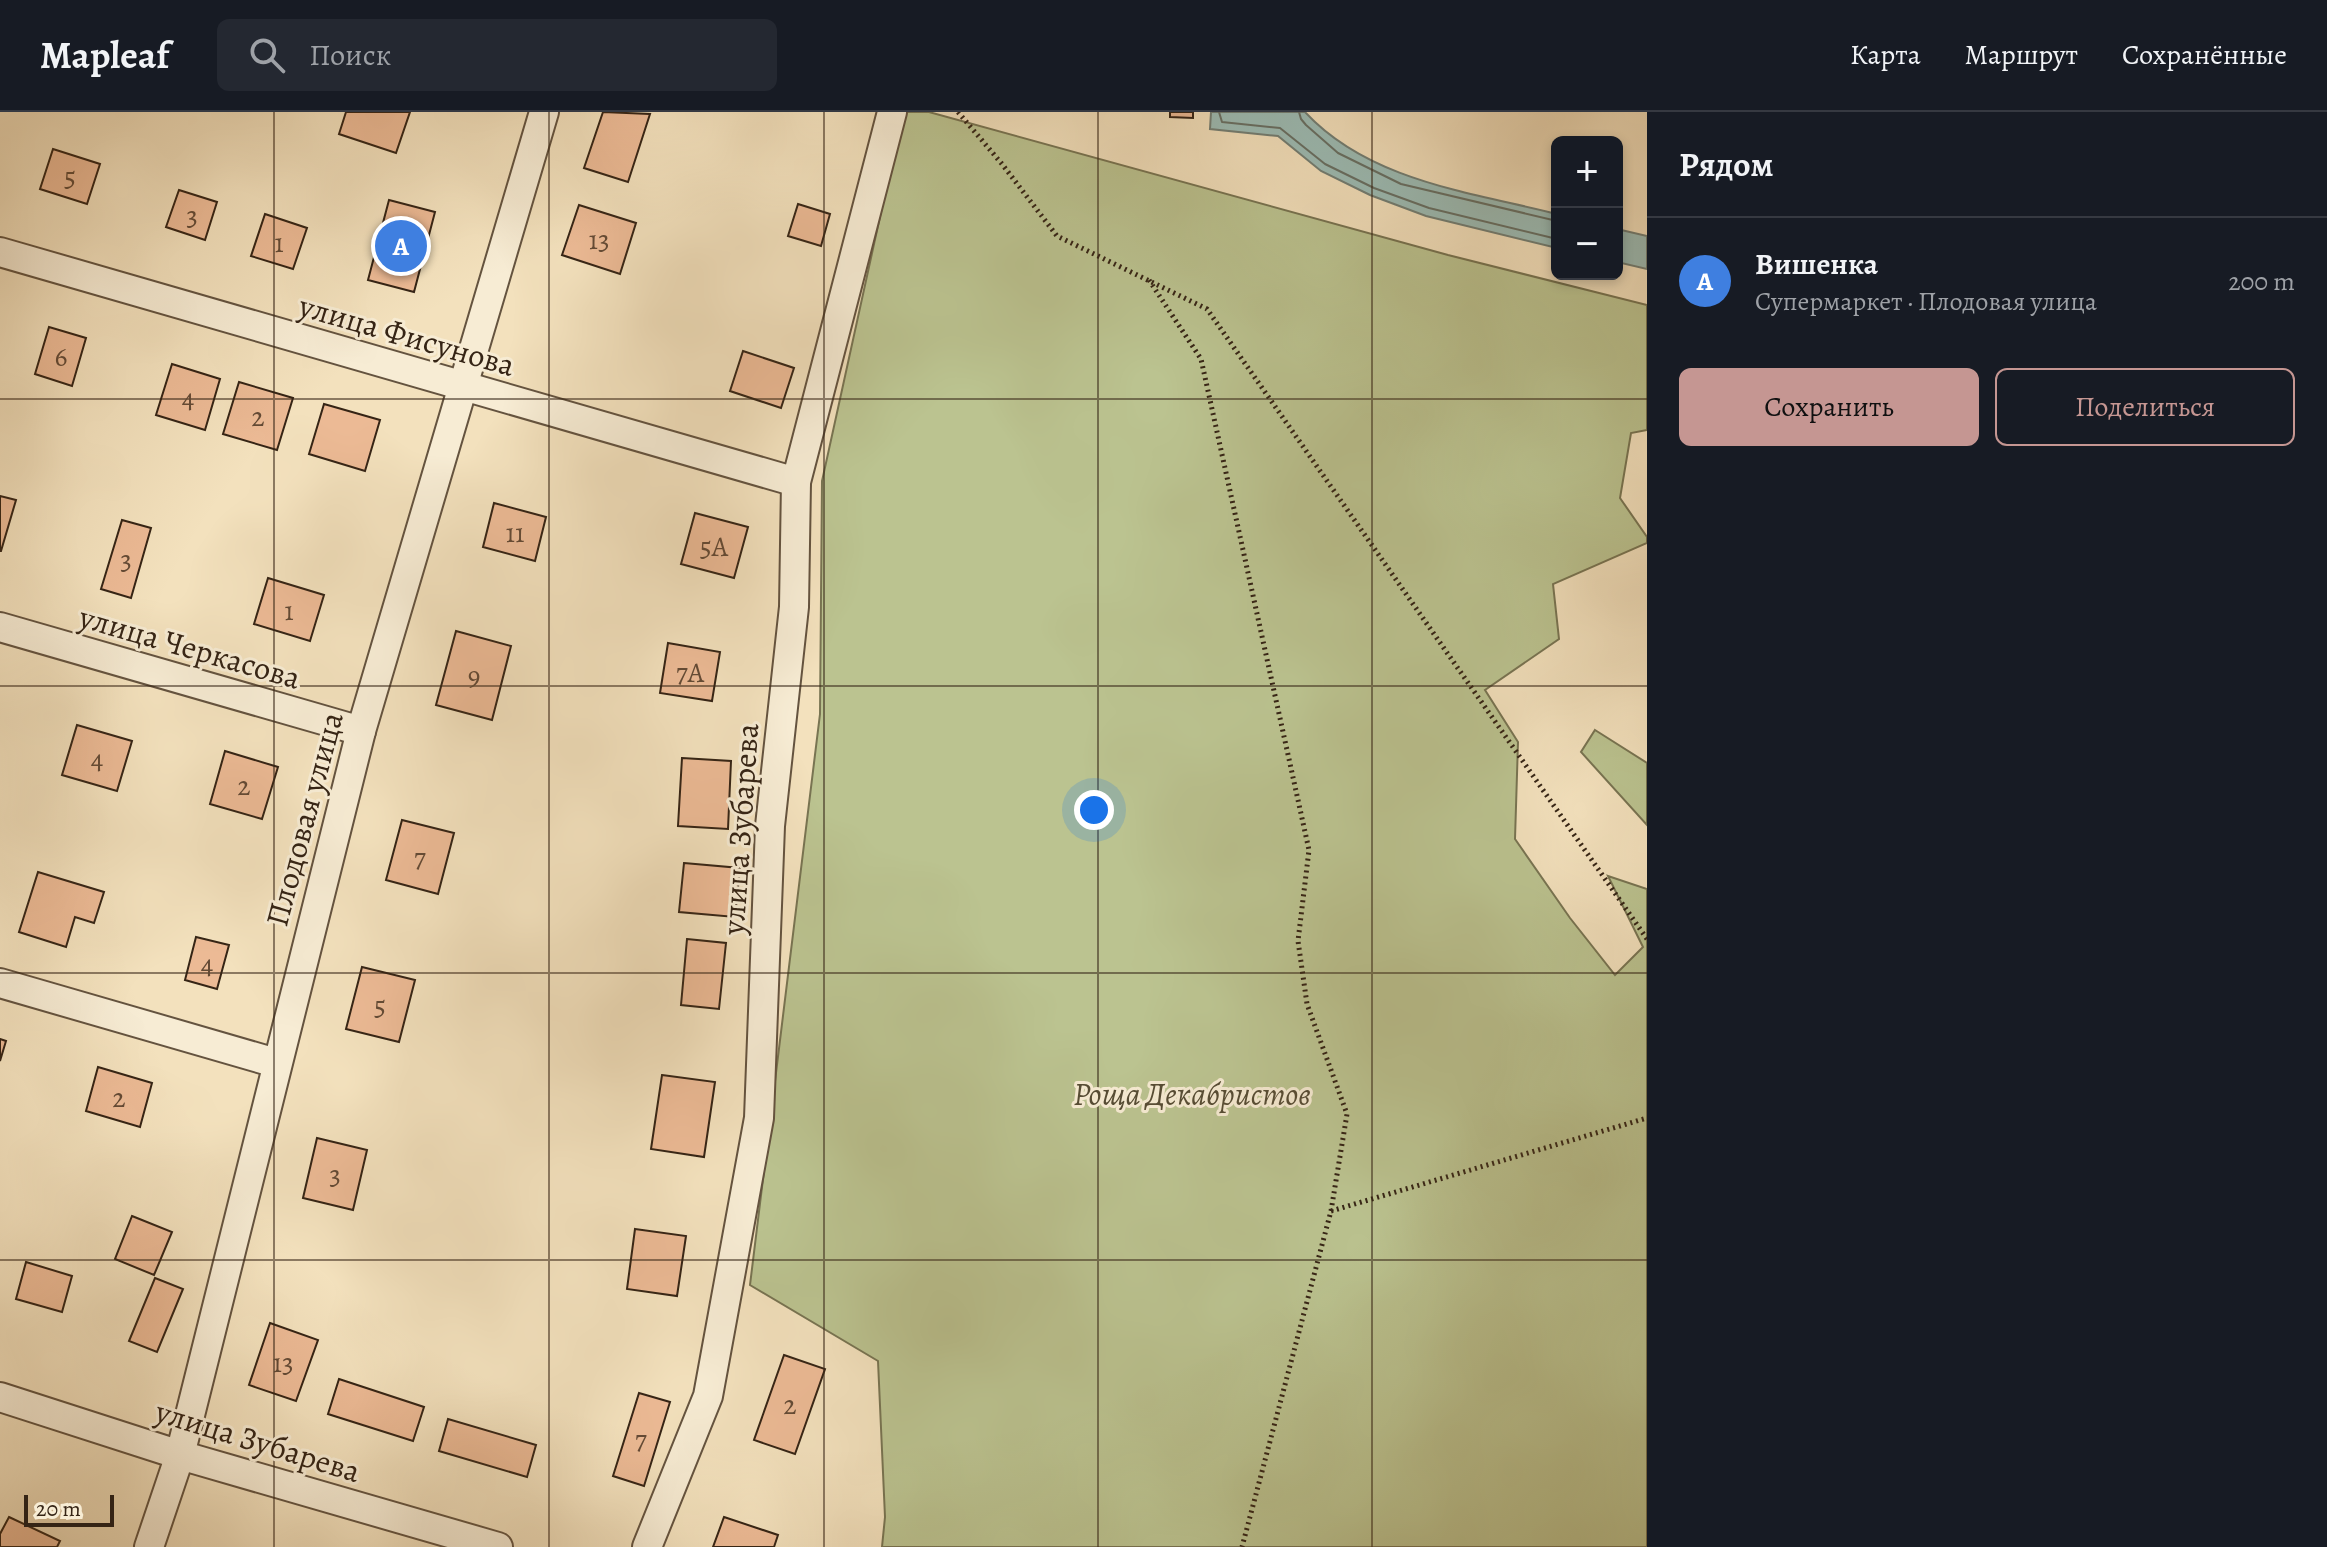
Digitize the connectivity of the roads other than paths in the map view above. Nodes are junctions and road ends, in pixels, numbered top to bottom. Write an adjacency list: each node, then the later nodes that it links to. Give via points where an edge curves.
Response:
1 (544, 112): 4 (street, Плодовая улица)
2 (892, 112): 5 (street, улица Зубарева)
3 (0, 252): 4 (street, улица Фисунова)
4 (462, 387): 5 (street, улица Фисунова); 7 (street, Плодовая улица)
5 (796, 482): 14 (street, улица Зубарева, via 794,607 770,826 759,1118 708,1396)
6 (0, 627): 7 (street, улица Черкасова)
7 (361, 731): 9 (street, Плодовая улица)
8 (0, 983): 9 (street)
9 (276, 1063): 11 (street, Плодовая улица)
10 (0, 1397): 11 (street, улица Зубарева)
11 (180, 1455): 12 (street, Плодовая улица); 13 (street, улица Зубарева)
12 (149, 1547)
13 (498, 1547)
14 (647, 1547)

